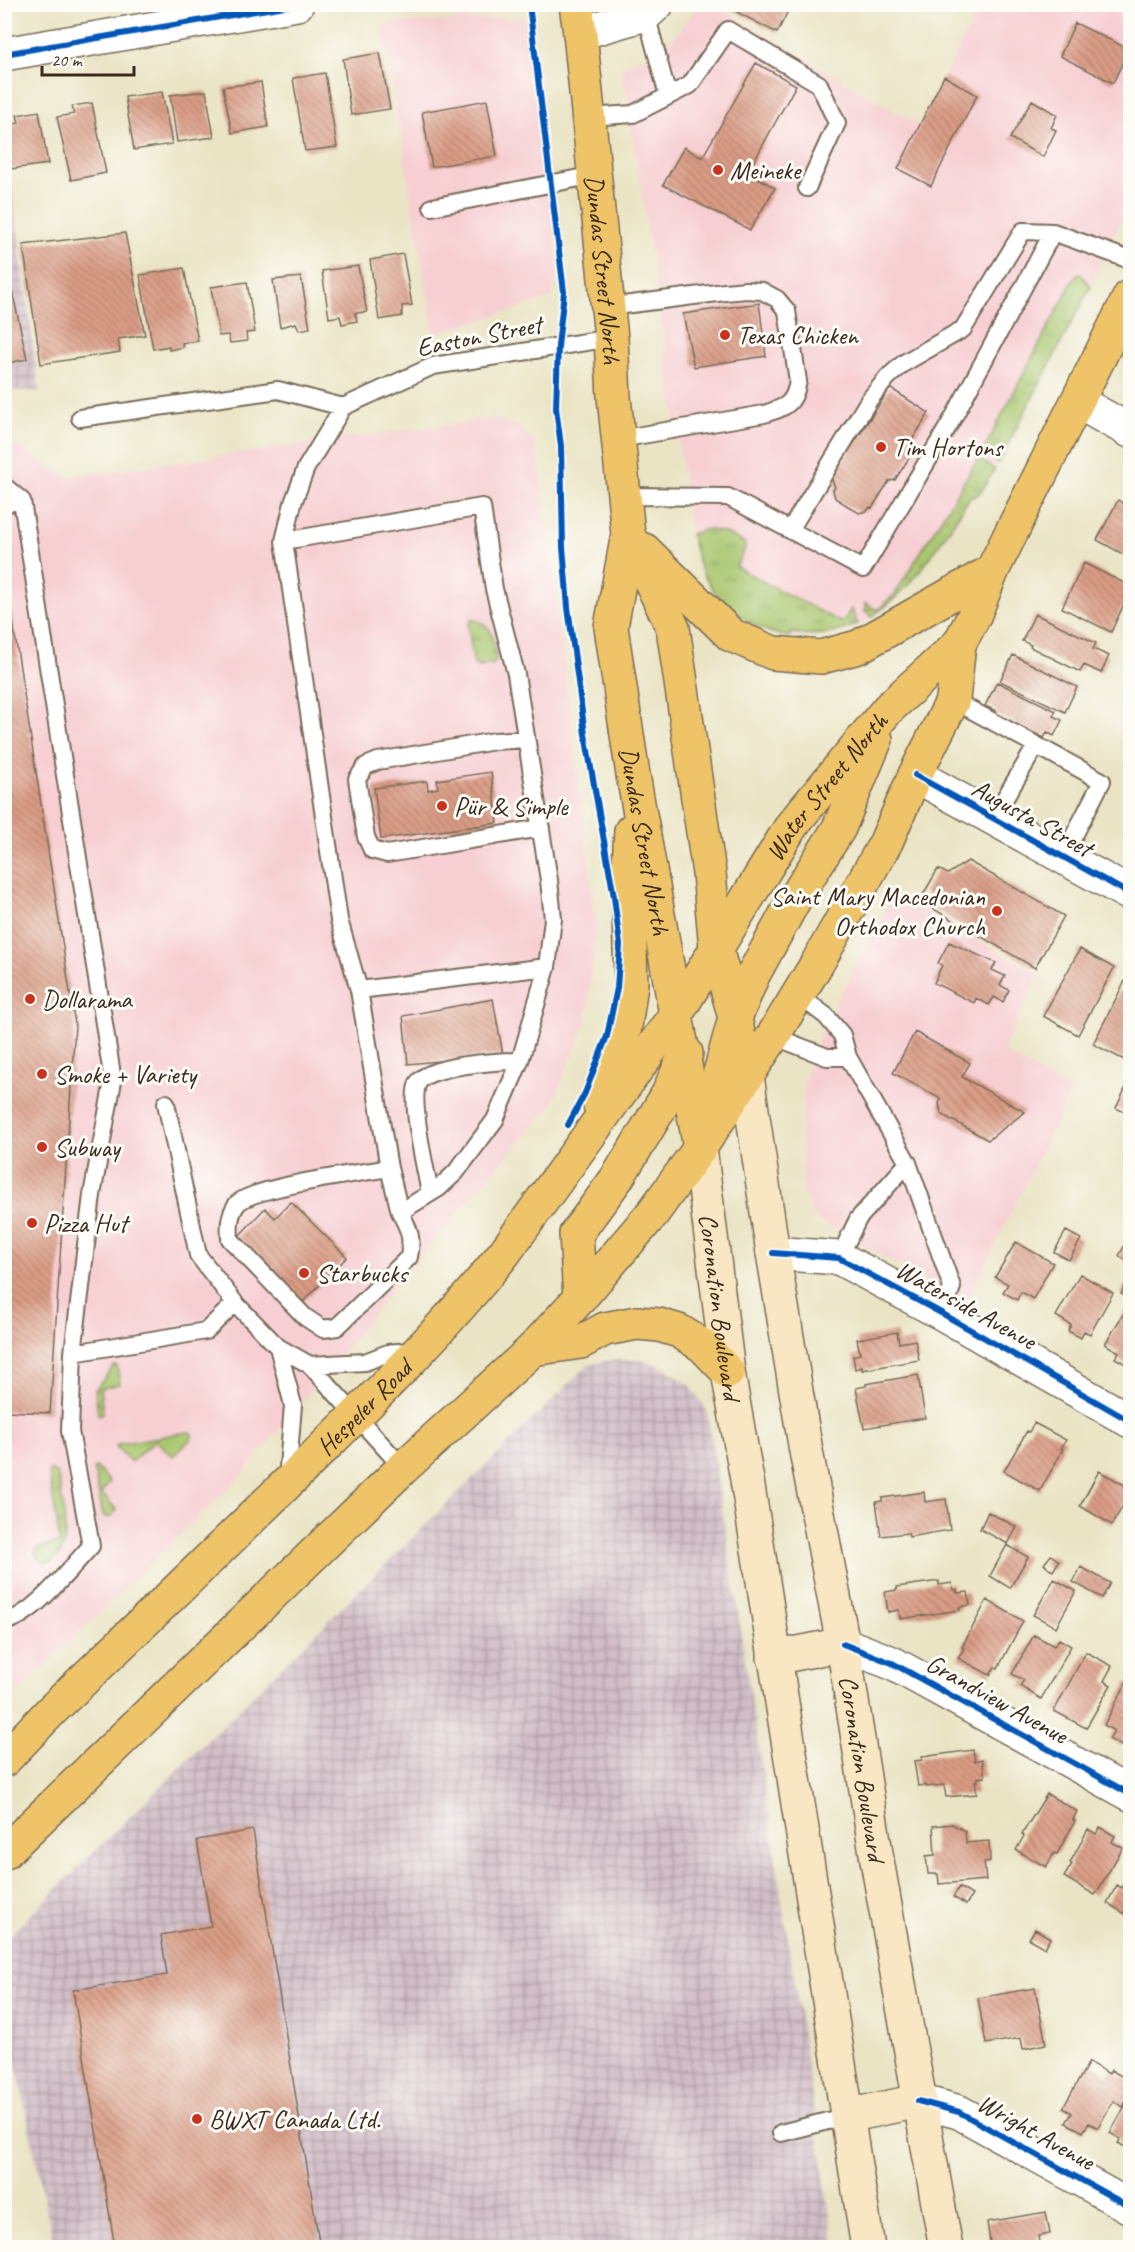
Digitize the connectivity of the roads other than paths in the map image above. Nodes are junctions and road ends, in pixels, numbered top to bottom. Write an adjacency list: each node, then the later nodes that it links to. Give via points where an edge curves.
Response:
1 (297, 4): 4 (street)
2 (651, 9): 3 (street); 5 (lane)
3 (578, 19): 6 (main road, Dundas Street North)
4 (4, 54)
5 (668, 96): 6 (lane, via 633,114); 8 (lane, via 690,85 728,30 819,84 837,123)
6 (589, 117): 7 (main road, Dundas Street North)
7 (595, 175): 9 (lane); 13 (main road, Dundas Street North)
8 (807, 188)
9 (432, 207)
10 (1053, 232): 11 (lane); 23 (lane, via 1023,231 963,329 888,376 869,400); 23 (lane, via 952,420 863,569)
11 (1131, 260)
12 (1131, 297): 14 (main road, Water Street North)
13 (610, 323): 15 (lane, Easton Street, via 433,366); 18 (main road, Dundas Street North); 18 (lane, Easton Street, via 725,292 762,291 777,299 786,311 798,381 790,404 764,414)
14 (1078, 402): 17 (street); 26 (main road, Water Street North)
15 (343, 407): 16 (lane, via 278,390); 25 (lane, via 306,468)
16 (80, 418)
17 (1131, 430)
18 (620, 439): 20 (main road, Dundas Street North)
19 (4, 486): 21 (lane)
20 (625, 496): 23 (lane, via 728,497); 24 (main road, Dundas Street North)
21 (22, 501): 22 (lane); 64 (lane, via 113,1082 92,1195)
22 (4, 503)
23 (790, 530)
24 (628, 534): 26 (main road, via 731,635 773,653 821,657 858,647); 32 (main road, Dundas Street North, via 611,627); 38 (main road, Dundas Street North, via 673,628 709,873)
25 (284, 541): 30 (lane, via 482,507 494,589 516,674); 40 (lane, via 339,920)
26 (992, 571): 27 (main road, Water Street North)
27 (959, 644): 28 (main road, Water Street North); 29 (main road, Water Street North)
28 (953, 700): 31 (lane); 33 (main road, Water Street North)
29 (888, 709): 38 (main road, Water Street North, via 792,825); 43 (main road, via 839,828 794,900 753,975)
30 (526, 739): 35 (lane); 35 (lane, via 378,760 366,766 357,779 366,837 372,850 387,854)
31 (1036, 746): 34 (lane); 36 (lane, via 1102,781)
32 (633, 775): 42 (main road, Dundas Street North); 50 (main road, via 628,881 631,984 625,1027)
33 (915, 775): 34 (street, Augusta Street); 41 (main road, Water Street North, via 886,842)
34 (993, 818): 36 (street, Augusta Street)
35 (541, 828): 39 (lane, via 553,919)
36 (1063, 857): 37 (street, Augusta Street)
37 (1131, 894)
38 (716, 948): 42 (main road, Water Street North); 43 (main road, Dundas Street North); 45 (main road)
39 (547, 967): 40 (lane); 47 (lane)
40 (359, 990): 53 (lane)
41 (798, 995): 44 (main road, Water Street North); 46 (lane, via 826,1016 842,1035)
42 (677, 1013): 45 (main road, Dundas Street North); 50 (main road, Hespeler Road)
43 (735, 1018): 48 (main road, Dundas Street North); 51 (main road)
44 (773, 1036): 46 (lane, via 826,1057); 48 (main road, Water Street North)
45 (685, 1055): 51 (main road, Dundas Street North); 58 (main road, via 646,1131 576,1234)
46 (848, 1057): 52 (lane)
47 (520, 1061): 54 (lane, via 495,1119 456,1172); 54 (lane, via 493,1061 428,1072 418,1082 414,1098)
48 (747, 1076): 51 (main road, Water Street North); 56 (main road, Coronation Boulevard)
49 (166, 1102): 59 (lane, via 198,1255)
50 (591, 1133): 62 (main road, Hespeler Road, via 505,1252)
51 (700, 1148): 58 (main road, via 647,1220); 66 (main road, Coronation Boulevard)
52 (908, 1163): 57 (lane, via 858,1219); 60 (lane, via 952,1287)
53 (389, 1168): 55 (lane); 55 (lane, via 260,1192 238,1203 229,1221 230,1239 305,1317 323,1329 337,1327 409,1257 412,1242)
54 (430, 1193): 55 (lane)
55 (400, 1212)
56 (773, 1253): 57 (street, Waterside Avenue); 72 (main road, Coronation Boulevard)
57 (839, 1258): 60 (street, Waterside Avenue)
58 (580, 1298): 63 (main road)
59 (235, 1303): 61 (lane); 64 (lane, via 206,1331)
60 (943, 1314): 68 (street, Waterside Avenue)
61 (278, 1347): 65 (lane); 70 (lane, via 292,1405)
62 (421, 1349): 65 (lane, via 388,1353 365,1362); 67 (main road, Hespeler Road)
63 (532, 1349): 66 (main road, via 580,1342 605,1329 637,1323 659,1325 679,1331 703,1346); 69 (main road)
64 (73, 1353): 71 (lane, via 70,1431 91,1546 22,1615)
65 (310, 1365): 67 (lane)
66 (728, 1372): 73 (main road, Coronation Boulevard)
67 (357, 1415): 69 (lane); 70 (main road, Hespeler Road)
68 (1131, 1421)
69 (403, 1468): 76 (main road)
70 (286, 1484): 74 (main road, Hespeler Road)
71 (4, 1621)
72 (843, 1644): 73 (main road); 75 (street, Grandview Avenue, via 892,1663); 77 (main road, Coronation Boulevard)
73 (774, 1658): 78 (main road, Coronation Boulevard)
74 (4, 1760)
75 (1131, 1794)
76 (4, 1853)
77 (918, 2101): 78 (main road); 80 (street, Wright Avenue, via 959,2112); 82 (main road, Coronation Boulevard)
78 (847, 2116): 79 (lane); 81 (main road, Coronation Boulevard)
79 (781, 2133)
80 (1131, 2207)
81 (868, 2247)
82 (946, 2247)

